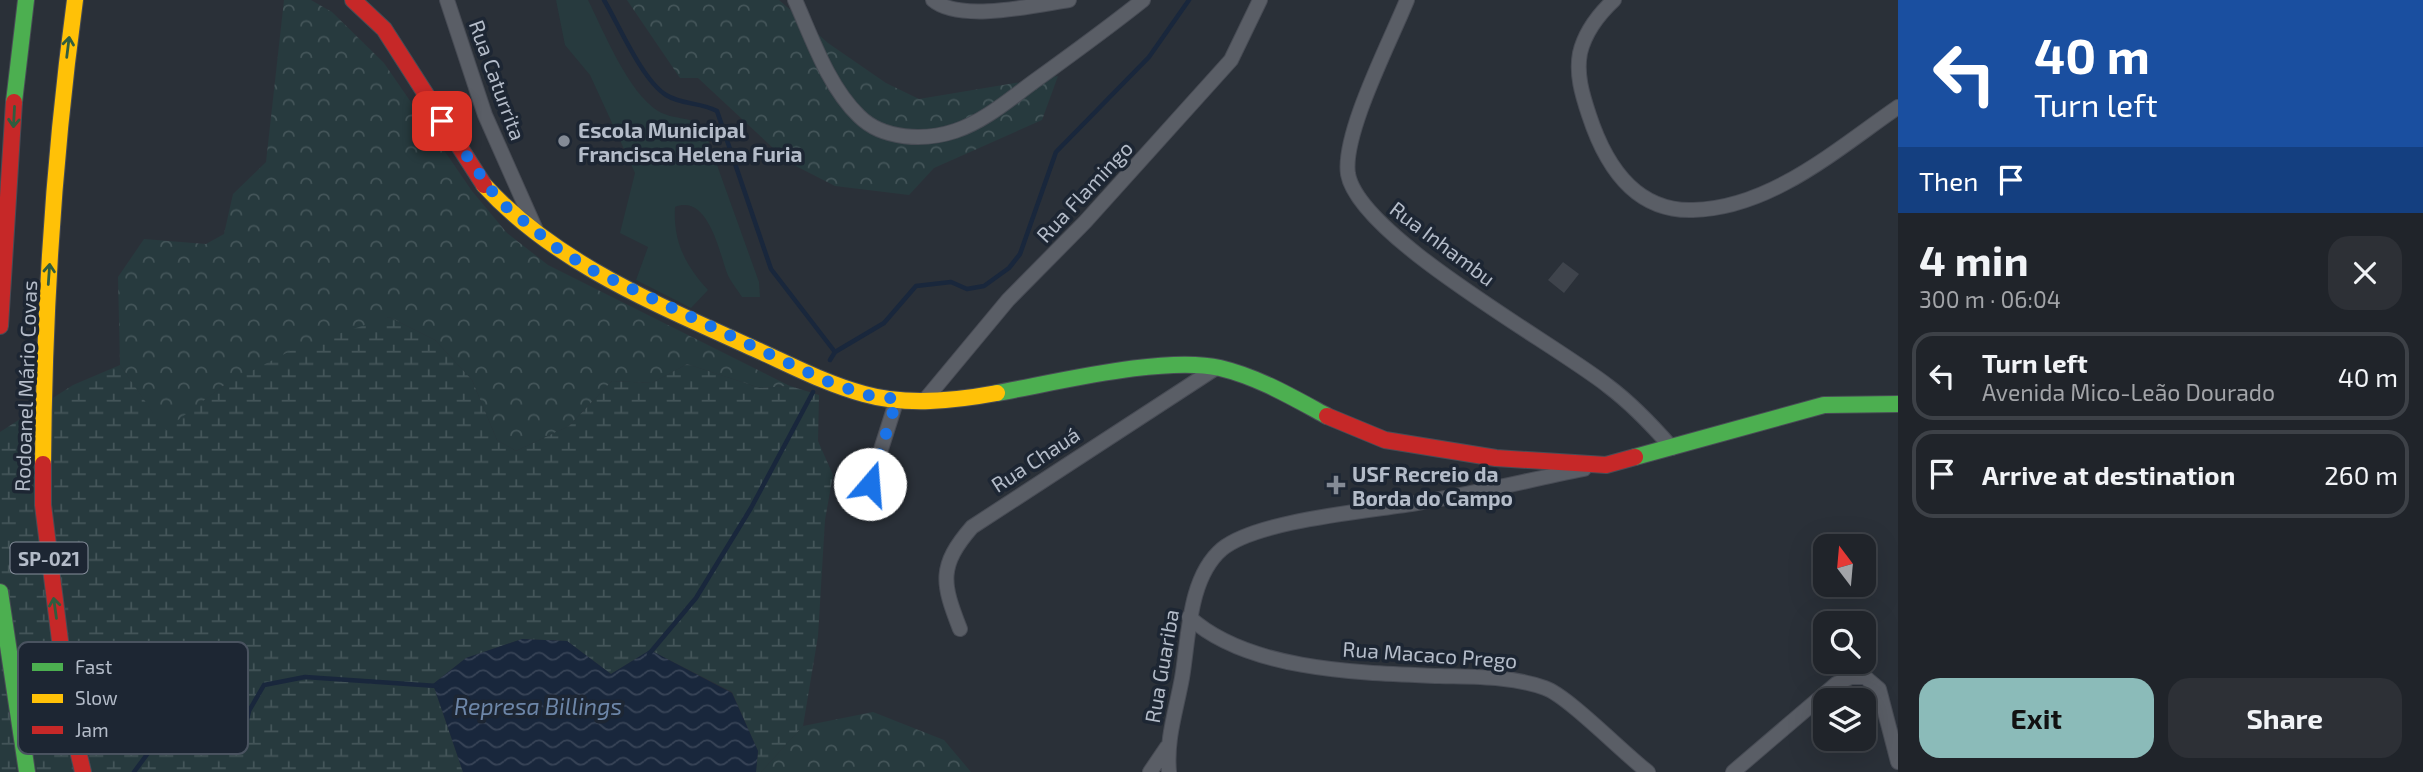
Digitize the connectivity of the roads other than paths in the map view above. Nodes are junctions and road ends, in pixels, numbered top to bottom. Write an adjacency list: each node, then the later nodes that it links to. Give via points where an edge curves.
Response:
1 (26, 0): 18 (main road, Rodoanel Mário Covas, one-way to 18, via 15,91)
2 (75, 0): 29 (main road, Rodoanel Mário Covas / SP-021, one-way to 2, via 43,505 44,342 62,97)
3 (353, 0): 13 (main road)
4 (366, 0): 13 (street)
5 (447, 0): 15 (street, Rua Caturrita, via 468,69)
6 (794, 0): 9 (street, via 820,56 860,118 880,130 926,137 956,131 989,114)
7 (933, 0): 8 (street, via 951,10 980,11)
8 (1069, 0)
9 (1143, 0)
10 (1260, 0): 21 (street, Rua Flamingo, via 1231,60 1008,300)
11 (1407, 0): 23 (street, Rua Inhambu, via 1352,136 1348,175 1355,194 1370,214 1412,250 1606,384)
12 (1614, 0): 14 (street, via 1588,32 1581,51 1578,72 1583,97 1611,167 1642,198 1659,207 1714,208 1758,196 1797,177)
13 (384, 29): 16 (main road, via 462,152)
14 (1898, 107)
15 (511, 174): 16 (street, Rua Caturrita); 17 (street, Rua Caturrita)
16 (499, 201): 17 (main road)
17 (537, 232): 20 (main road, via 590,269 681,315 824,380 866,395)
18 (0, 326)
19 (1217, 367): 21 (main road, via 1165,366 993,395); 24 (main road, via 1259,380 1349,427 1385,440 1496,458); 28 (street, Rua Chauá, via 972,527 955,547 946,571 945,589)
20 (897, 399): 21 (main road); 25 (street)
21 (924, 401)
22 (1898, 404): 23 (main road, via 1824,405)
23 (1672, 448): 24 (main road)
24 (1606, 465): 27 (street, Rua Guariba, via 1419,503 1301,521 1242,538 1223,548 1209,564)
25 (863, 506)
26 (0, 593): 30 (main road, SP-021)
27 (1189, 617): 31 (street, Rua Guariba); 39 (street, Rua Macaco Prego, via 1203,630 1266,657 1399,674 1525,681 1549,689)
28 (960, 629)
29 (60, 642)
30 (18, 712)
31 (1167, 747): 37 (street); 38 (street, Rua Guariba)
32 (24, 754): 35 (main road, SP-021)
33 (79, 754): 36 (main road, Rodoanel Mário Covas / SP-021, one-way to 33)
34 (1898, 762): 40 (street, via 1879,689 1865,677 1851,677 1836,684)
35 (27, 772)
36 (83, 772)
37 (1150, 772)
38 (1169, 772)
39 (1648, 772)
40 (1733, 772)

